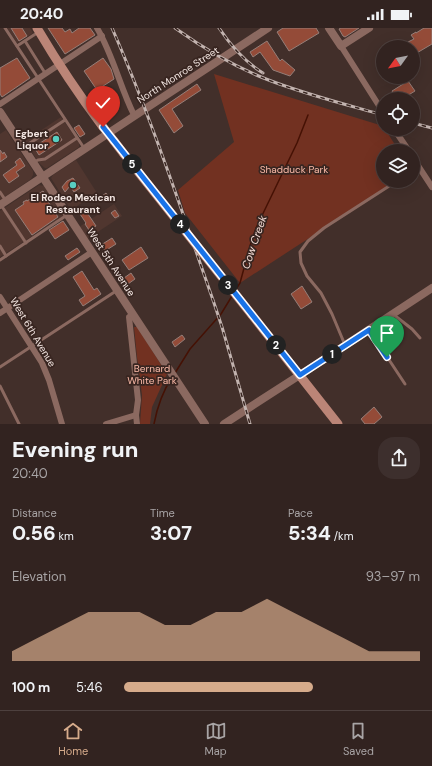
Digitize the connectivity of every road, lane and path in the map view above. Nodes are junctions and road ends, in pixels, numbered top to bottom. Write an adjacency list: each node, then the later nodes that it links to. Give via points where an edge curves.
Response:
1 (5, 28): 9 (lane)
2 (97, 28): 7 (street)
3 (268, 28): 17 (street, North Monroe Street)
4 (329, 28): 10 (street)
5 (369, 28): 10 (street)
6 (40, 30): 8 (lane); 11 (main road)
7 (102, 36): 11 (street); 17 (street)
8 (25, 41): 9 (lane); 12 (lane)
9 (17, 46): 13 (lane)
10 (341, 46): 14 (street)
11 (59, 65): 12 (street); 47 (main road, bridge, via 103,127)
12 (46, 74): 13 (street)
13 (38, 78): 15 (street); 18 (lane)
14 (376, 101)
15 (0, 104)
16 (0, 112): 20 (street, West 5th Avenue)
17 (134, 115): 21 (street, North Monroe Street)
18 (66, 120): 19 (lane); 20 (lane)
19 (77, 138): 21 (lane); 22 (lane, via 45,159)
20 (23, 148): 22 (street, West 5th Avenue)
21 (85, 149): 24 (street, North Monroe Street)
22 (33, 163): 24 (street, West 5th Avenue)
23 (420, 173): 25 (street)
24 (43, 177): 28 (street, North Monroe Street); 29 (street, West 5th Avenue)
25 (432, 187)
26 (386, 188): 44 (lane, via 324,228 308,240 300,252 301,263 307,276 321,292)
27 (0, 192): 28 (lane)
28 (2, 204): 30 (lane)
29 (68, 215): 30 (lane); 32 (street, West 5th Avenue)
30 (26, 243): 33 (lane)
31 (0, 246): 33 (lane)
32 (92, 252): 36 (street, West 5th Avenue); 38 (street)
33 (6, 256): 34 (lane)
34 (0, 260)
35 (432, 288): 40 (street)
36 (117, 290): 41 (street, West 5th Avenue); 45 (lane)
37 (0, 297): 38 (street, West 6th Avenue)
38 (8, 308): 39 (street); 45 (street, West 6th Avenue)
39 (0, 313)
40 (393, 314): 42 (street); 43 (lane)
41 (133, 315): 50 (street, via 130,317 138,400); 55 (street, West 5th Avenue)
42 (369, 330): 44 (street); 48 (lane)
43 (420, 338)
44 (345, 345): 47 (street)
45 (32, 346): 46 (lane); 52 (street, West 6th Avenue, via 45,369)
46 (0, 367)
47 (300, 375): 56 (street); 57 (main road)
48 (405, 384)
49 (0, 386): 51 (lane)
50 (136, 415): 53 (street); 54 (street)
51 (19, 424)
52 (62, 424)
53 (106, 424)
54 (137, 424)
55 (205, 424)
56 (224, 424)
57 (338, 424)

